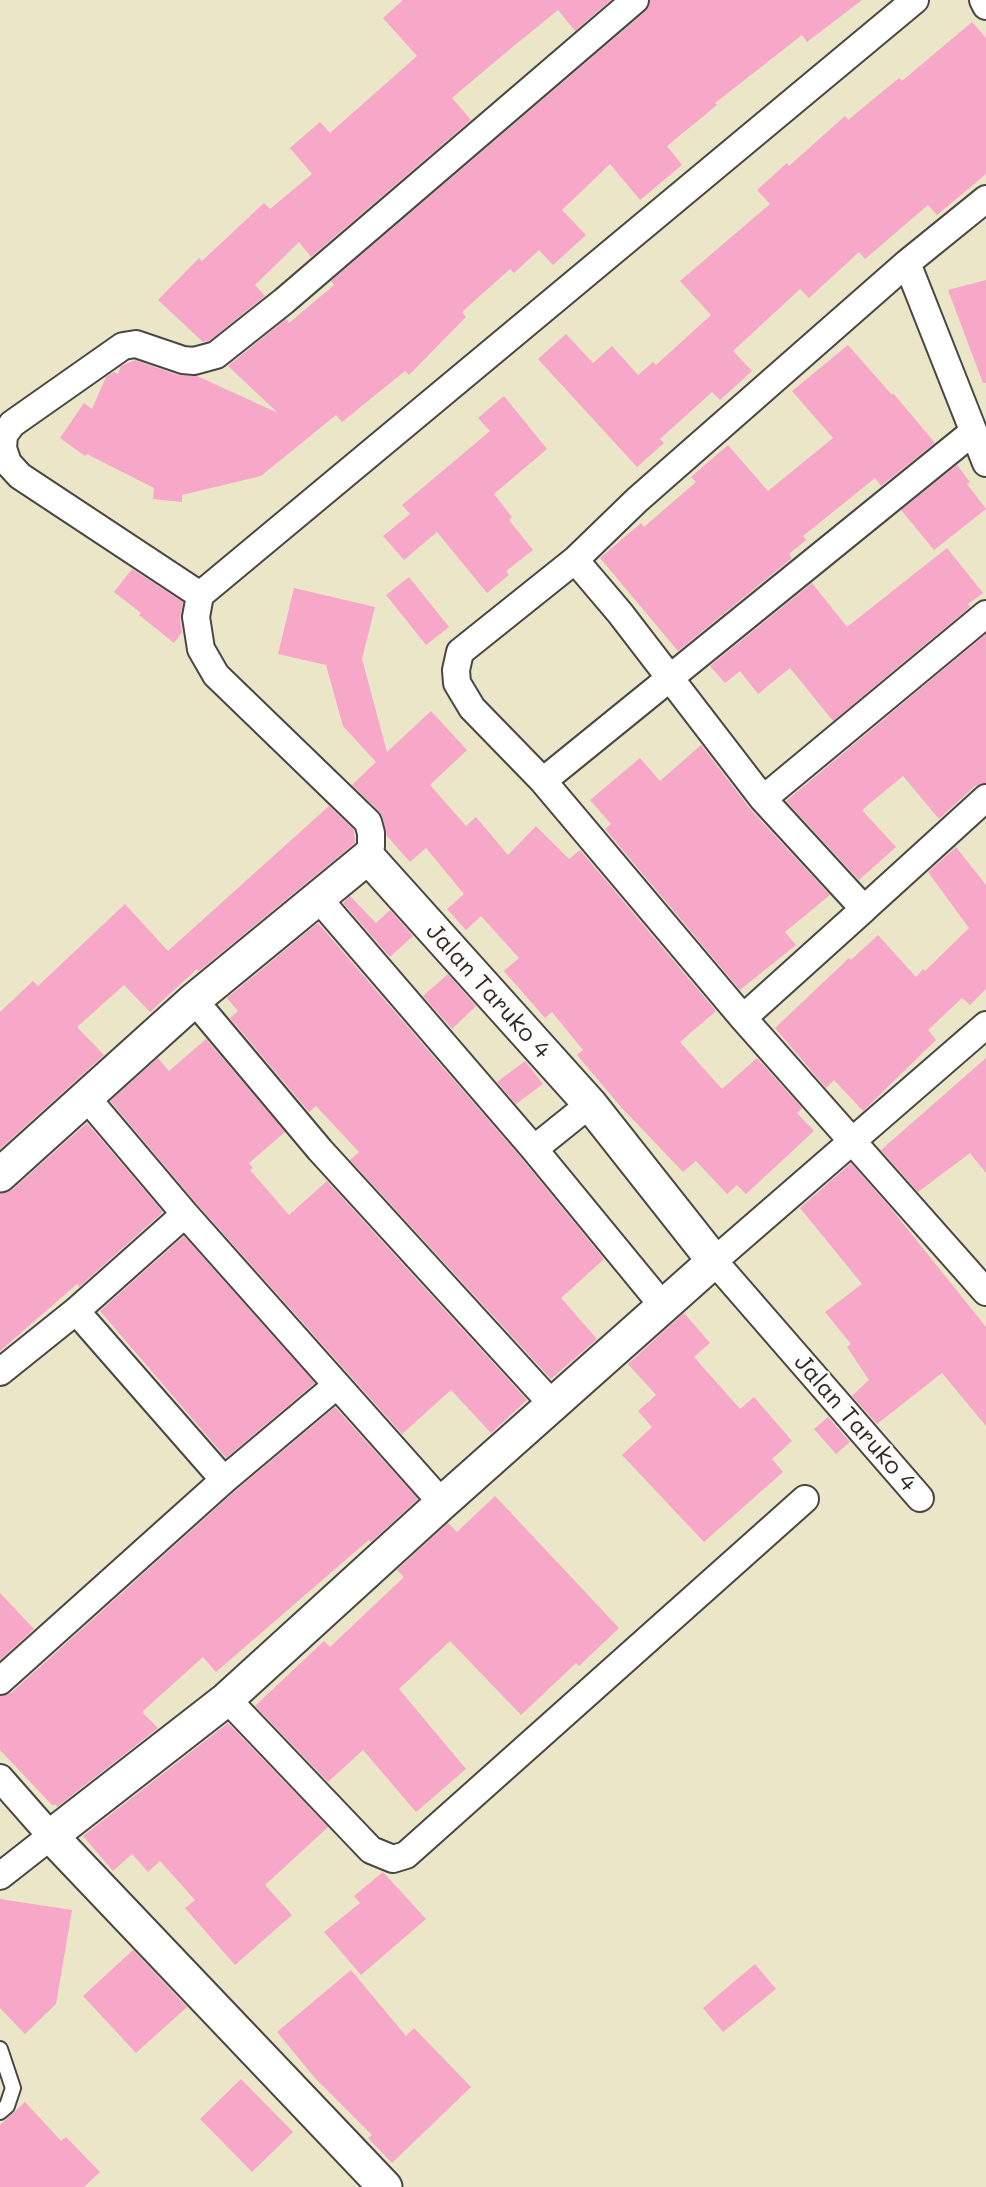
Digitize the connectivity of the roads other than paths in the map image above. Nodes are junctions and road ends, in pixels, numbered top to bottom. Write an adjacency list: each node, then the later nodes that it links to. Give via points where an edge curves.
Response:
1 (635, 0): 10 (street, via 216,355 194,361 136,344 123,346 12,424 2,448 20,476)
2 (915, 0): 10 (street)
3 (983, 0): 4 (street)
4 (986, 6)
5 (986, 199): 6 (street)
6 (907, 263): 7 (street); 9 (street)
7 (973, 432): 8 (street); 12 (street)
8 (986, 463)
9 (575, 560): 12 (street); 13 (street, via 460,652 456,670 457,683 472,708)
10 (200, 596): 16 (street, via 196,617 201,649 216,675 368,822)
11 (986, 614): 15 (street)
12 (668, 678): 13 (street); 15 (street)
13 (543, 781): 20 (street)
14 (986, 798): 18 (street)
15 (763, 799): 18 (street)
16 (368, 857): 17 (street); 23 (street, Jalan Taruko 4)
17 (318, 898): 19 (street); 25 (street)
18 (864, 909): 20 (street)
19 (194, 1000): 22 (street); 34 (street, via 320,1150)
20 (743, 1018): 24 (street)
21 (986, 1025): 24 (street)
22 (86, 1097): 26 (street); 27 (street)
23 (590, 1104): 25 (street); 28 (street, Jalan Taruko 4)
24 (853, 1143): 28 (street); 29 (street)
25 (534, 1149): 30 (street)
26 (0, 1175)
27 (185, 1214): 31 (street); 33 (street)
28 (715, 1261): 30 (street); 36 (street, Jalan Taruko 4)
29 (986, 1292)
30 (663, 1306): 34 (street)
31 (76, 1311): 32 (street); 35 (street)
32 (0, 1372)
33 (337, 1385): 35 (street); 38 (street)
34 (553, 1405): 38 (street)
35 (225, 1480): 39 (street)
36 (920, 1498)
37 (805, 1499): 40 (street, via 406,1855 393,1859 371,1850)
38 (442, 1503): 40 (street)
39 (0, 1681)
40 (227, 1699): 42 (street)
41 (0, 1778): 42 (street)
42 (51, 1836): 43 (street); 46 (street)
43 (0, 1876)
44 (0, 2049): 45 (lane, via 13,2088)
45 (0, 2112)
46 (384, 2187)

